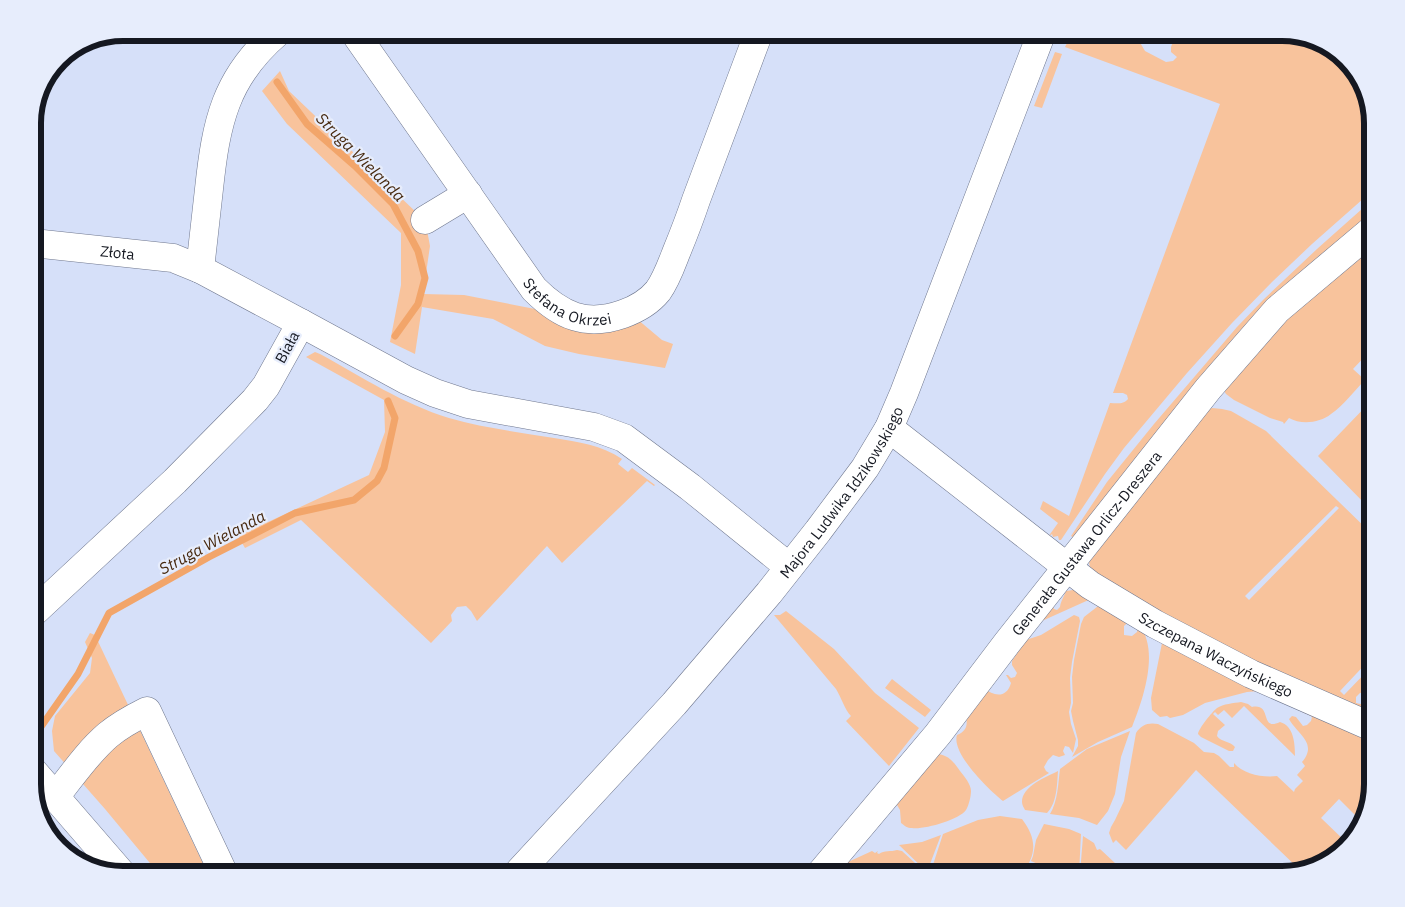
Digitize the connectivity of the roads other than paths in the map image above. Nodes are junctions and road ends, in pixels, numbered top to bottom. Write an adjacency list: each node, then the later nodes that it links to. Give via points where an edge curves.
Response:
1 (268, 41): 9 (street, via 242,72 223,108 213,150)
2 (360, 41): 5 (street, Stefana Okrzei)
3 (756, 41): 5 (street, Stefana Okrzei, via 669,271 657,292 640,306 596,320 579,318 557,309 534,289)
4 (1039, 41): 11 (street, Majora Ludwika Idzikowskiego)
5 (468, 194): 6 (street)
6 (426, 220)
7 (1364, 237): 13 (street, Generała Gustawa Orlicz-Dreszera, via 1277,310 1208,389)
8 (41, 244): 9 (street, Złota, via 166,257)
9 (200, 269): 10 (street, Biała)
10 (301, 323): 12 (street, via 406,380 448,398 589,426 618,436 690,487); 14 (street, Biała, via 266,386 251,405)
11 (889, 428): 12 (street, Majora Ludwika Idzikowskiego, via 854,484); 13 (street, Szczepana Waczyńskiego)
12 (789, 567): 20 (street, Majora Ludwika Idzikowskiego, via 674,704)
13 (1067, 568): 15 (street, Szczepana Waczyńskiego, via 1152,623 1250,674); 21 (street, Generała Gustawa Orlicz-Dreszera, via 938,734)
14 (41, 606)
15 (1364, 724)
16 (41, 780): 17 (street)
17 (55, 797): 18 (street); 19 (street, via 108,736 147,711)
18 (114, 865)
19 (220, 866)
20 (524, 866)
21 (827, 866)

